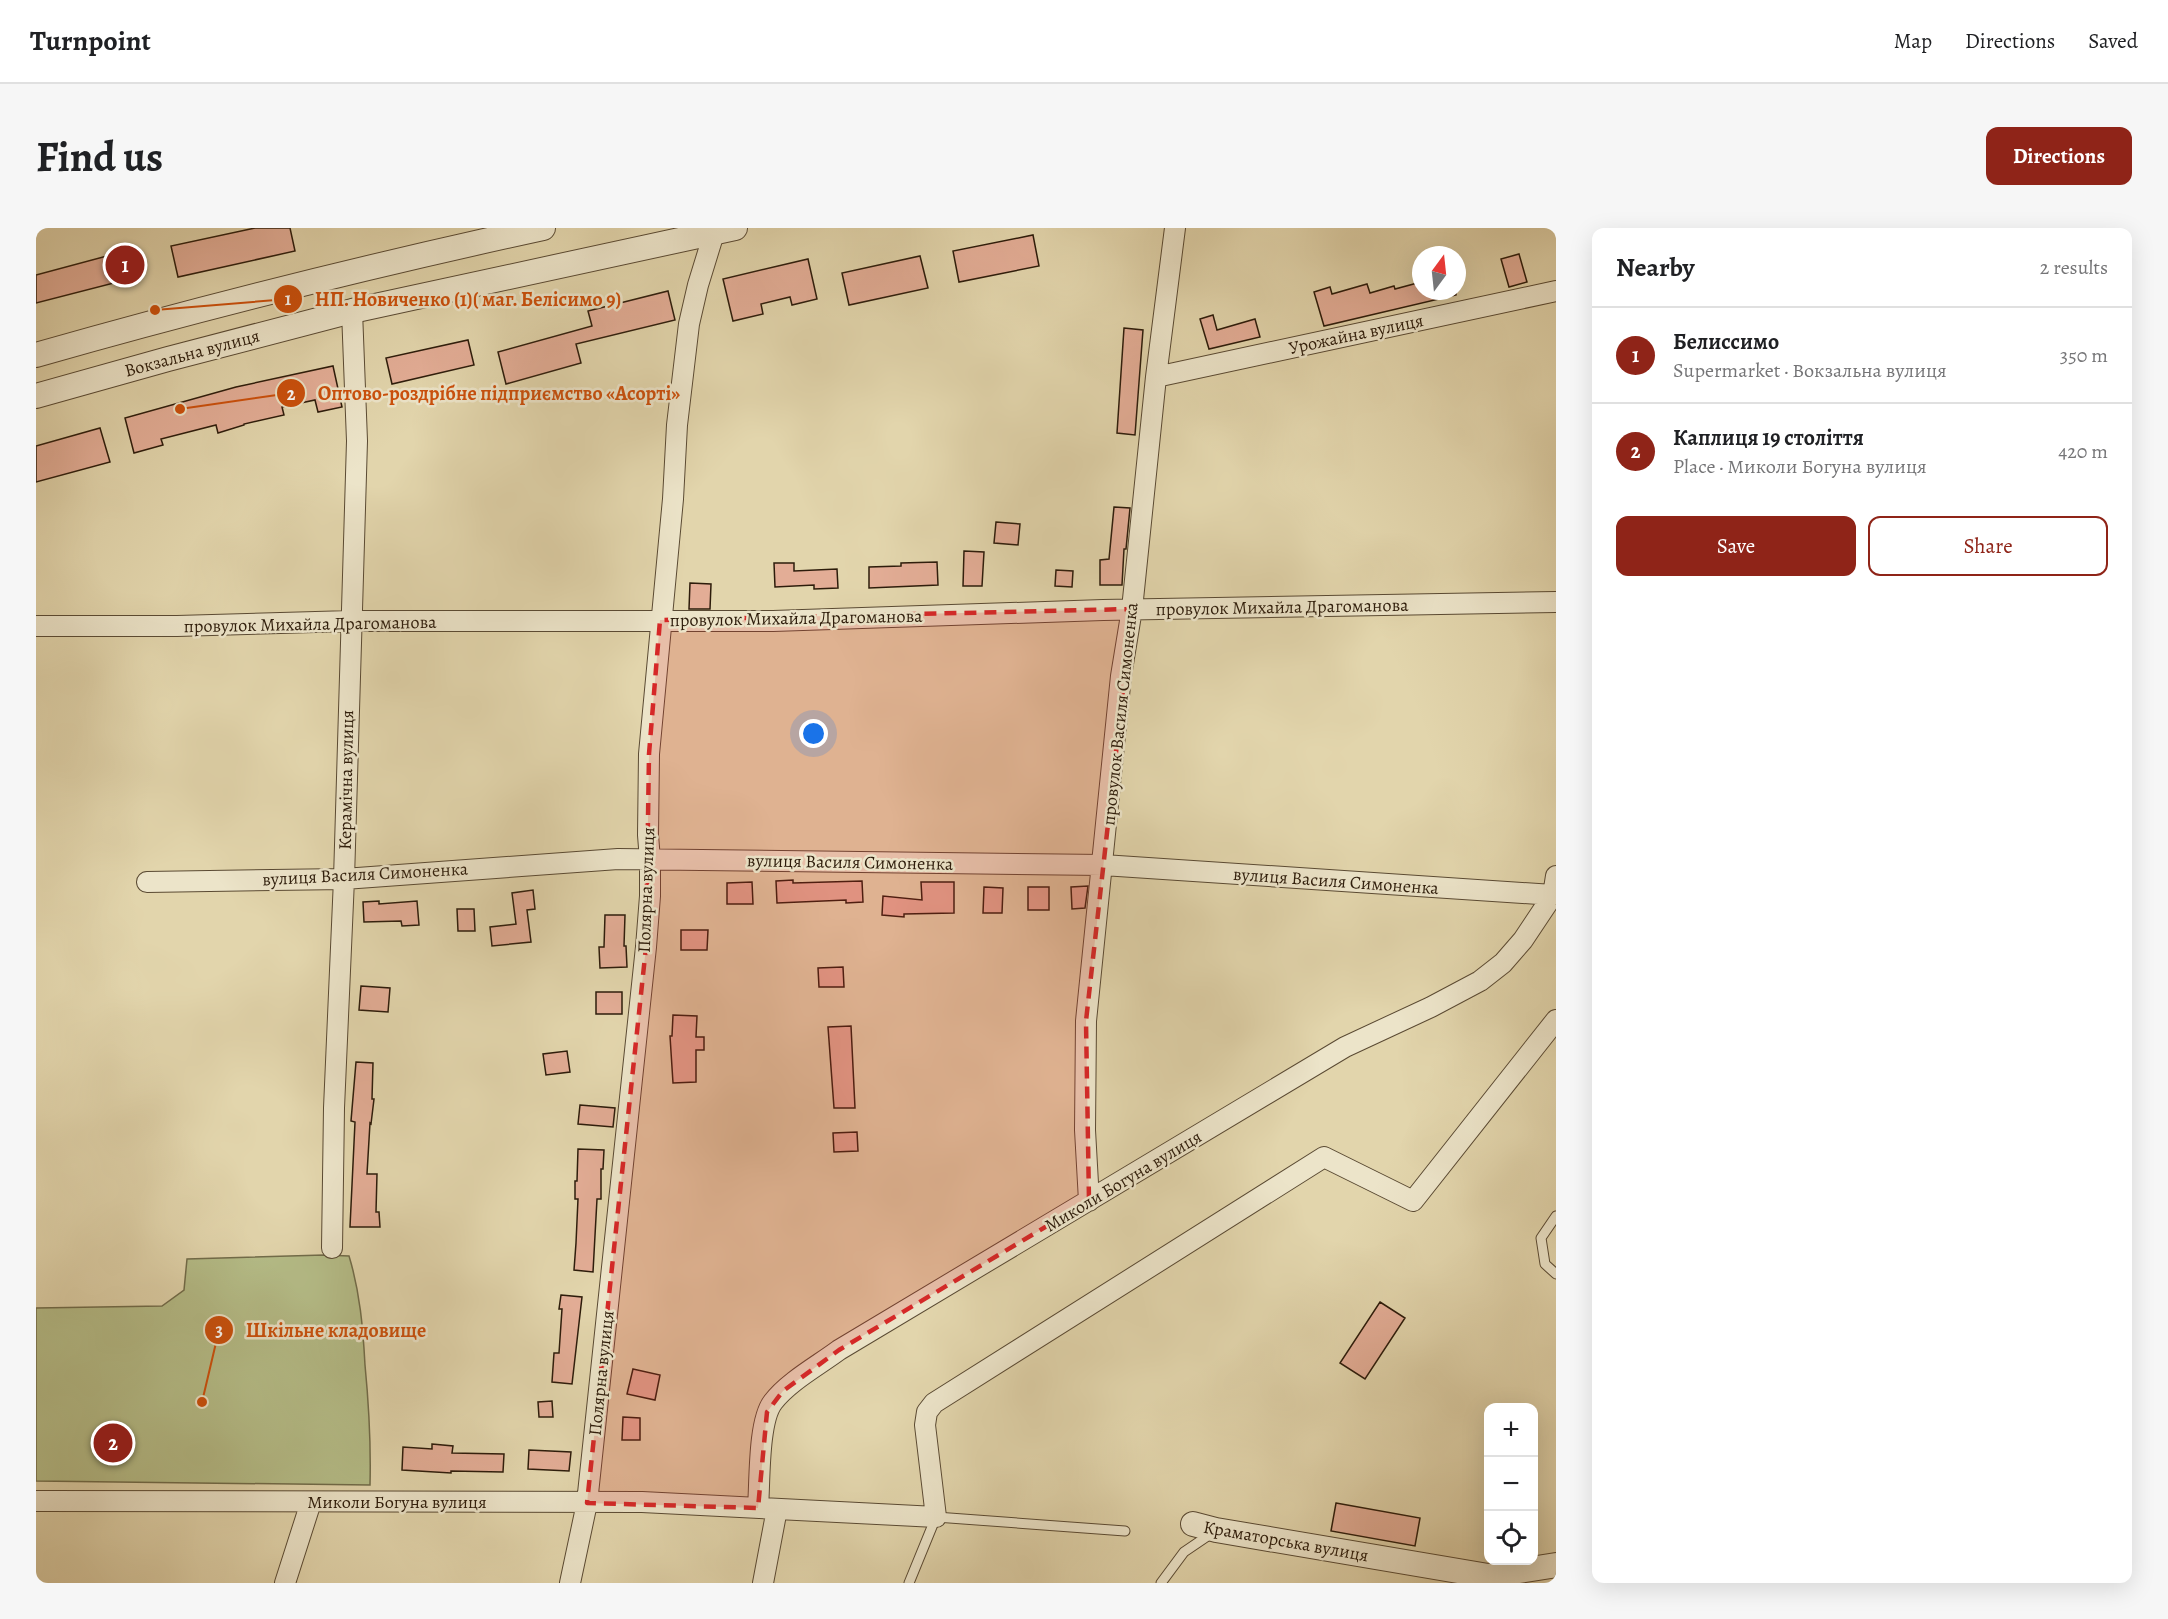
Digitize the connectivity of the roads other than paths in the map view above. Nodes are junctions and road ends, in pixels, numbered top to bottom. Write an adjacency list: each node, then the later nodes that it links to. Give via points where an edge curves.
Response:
1 (543, 228): 6 (street, via 382,263)
2 (1175, 228): 7 (street, провулок Василя Симоненка)
3 (724, 230): 5 (street, Вокзальна вулиця); 11 (street, Полярна вулиця, via 698,285 686,344)
4 (1556, 291): 7 (street, Урожайна вулиця)
5 (352, 311): 8 (street, Вокзальна вулиця); 12 (street, Керамічна вулиця, via 357,441)
6 (36, 355)
7 (1156, 377): 10 (street, провулок Василя Симоненка)
8 (36, 396)
9 (1556, 602): 10 (street, провулок Михайла Драгоманова)
10 (1132, 609): 11 (street, провулок Михайла Драгоманова, via 773,621); 15 (street, провулок Василя Симоненка, via 1121,676)
11 (660, 620): 12 (street, провулок Михайла Драгоманова); 14 (street, Полярна вулиця, via 649,754)
12 (351, 621): 13 (street, провулок Михайла Драгоманова); 16 (street, Керамічна вулиця)
13 (36, 626)
14 (650, 860): 15 (street, вулиця Василя Симоненка); 16 (street, вулиця Василя Симоненка); 26 (street, Полярна вулиця, via 646,946)
15 (1103, 865): 18 (street, вулиця Василя Симоненка); 20 (street, провулок Василя Симоненка, via 1086,1021)
16 (344, 879): 17 (street, вулиця Василя Симоненка); 22 (street, Керамічна вулиця)
17 (147, 882)
18 (1555, 889): 20 (street, Миколи Богуна вулиця, via 1523,940 1480,981 1345,1047)
19 (1556, 1020): 28 (street, via 1413,1201 1324,1158 934,1403 927,1412 925,1425)
20 (1089, 1202): 27 (street, Миколи Богуна вулиця, via 839,1350 783,1391 767,1412 763,1436)
21 (1556, 1216): 23 (lane, via 1541,1238 1545,1264)
22 (332, 1248)
23 (1556, 1274)
24 (36, 1501): 25 (street, Миколи Богуна вулиця)
25 (311, 1502): 26 (street, Миколи Богуна вулиця); 34 (street)
26 (587, 1503): 27 (street, Миколи Богуна вулиця); 35 (street, Полярна вулиця)
27 (767, 1508): 28 (street, Миколи Богуна вулиця); 36 (street)
28 (936, 1517): 31 (lane); 37 (lane)
29 (1193, 1524): 30 (street, Краматорська вулиця)
30 (1216, 1530): 33 (street, Краматорська вулиця); 38 (lane, via 1184,1552)
31 (1125, 1531)
32 (1556, 1565): 33 (street, Краматорська вулиця)
33 (1488, 1579)
34 (285, 1583)
35 (570, 1583)
36 (763, 1583)
37 (909, 1583)
38 (1161, 1583)

